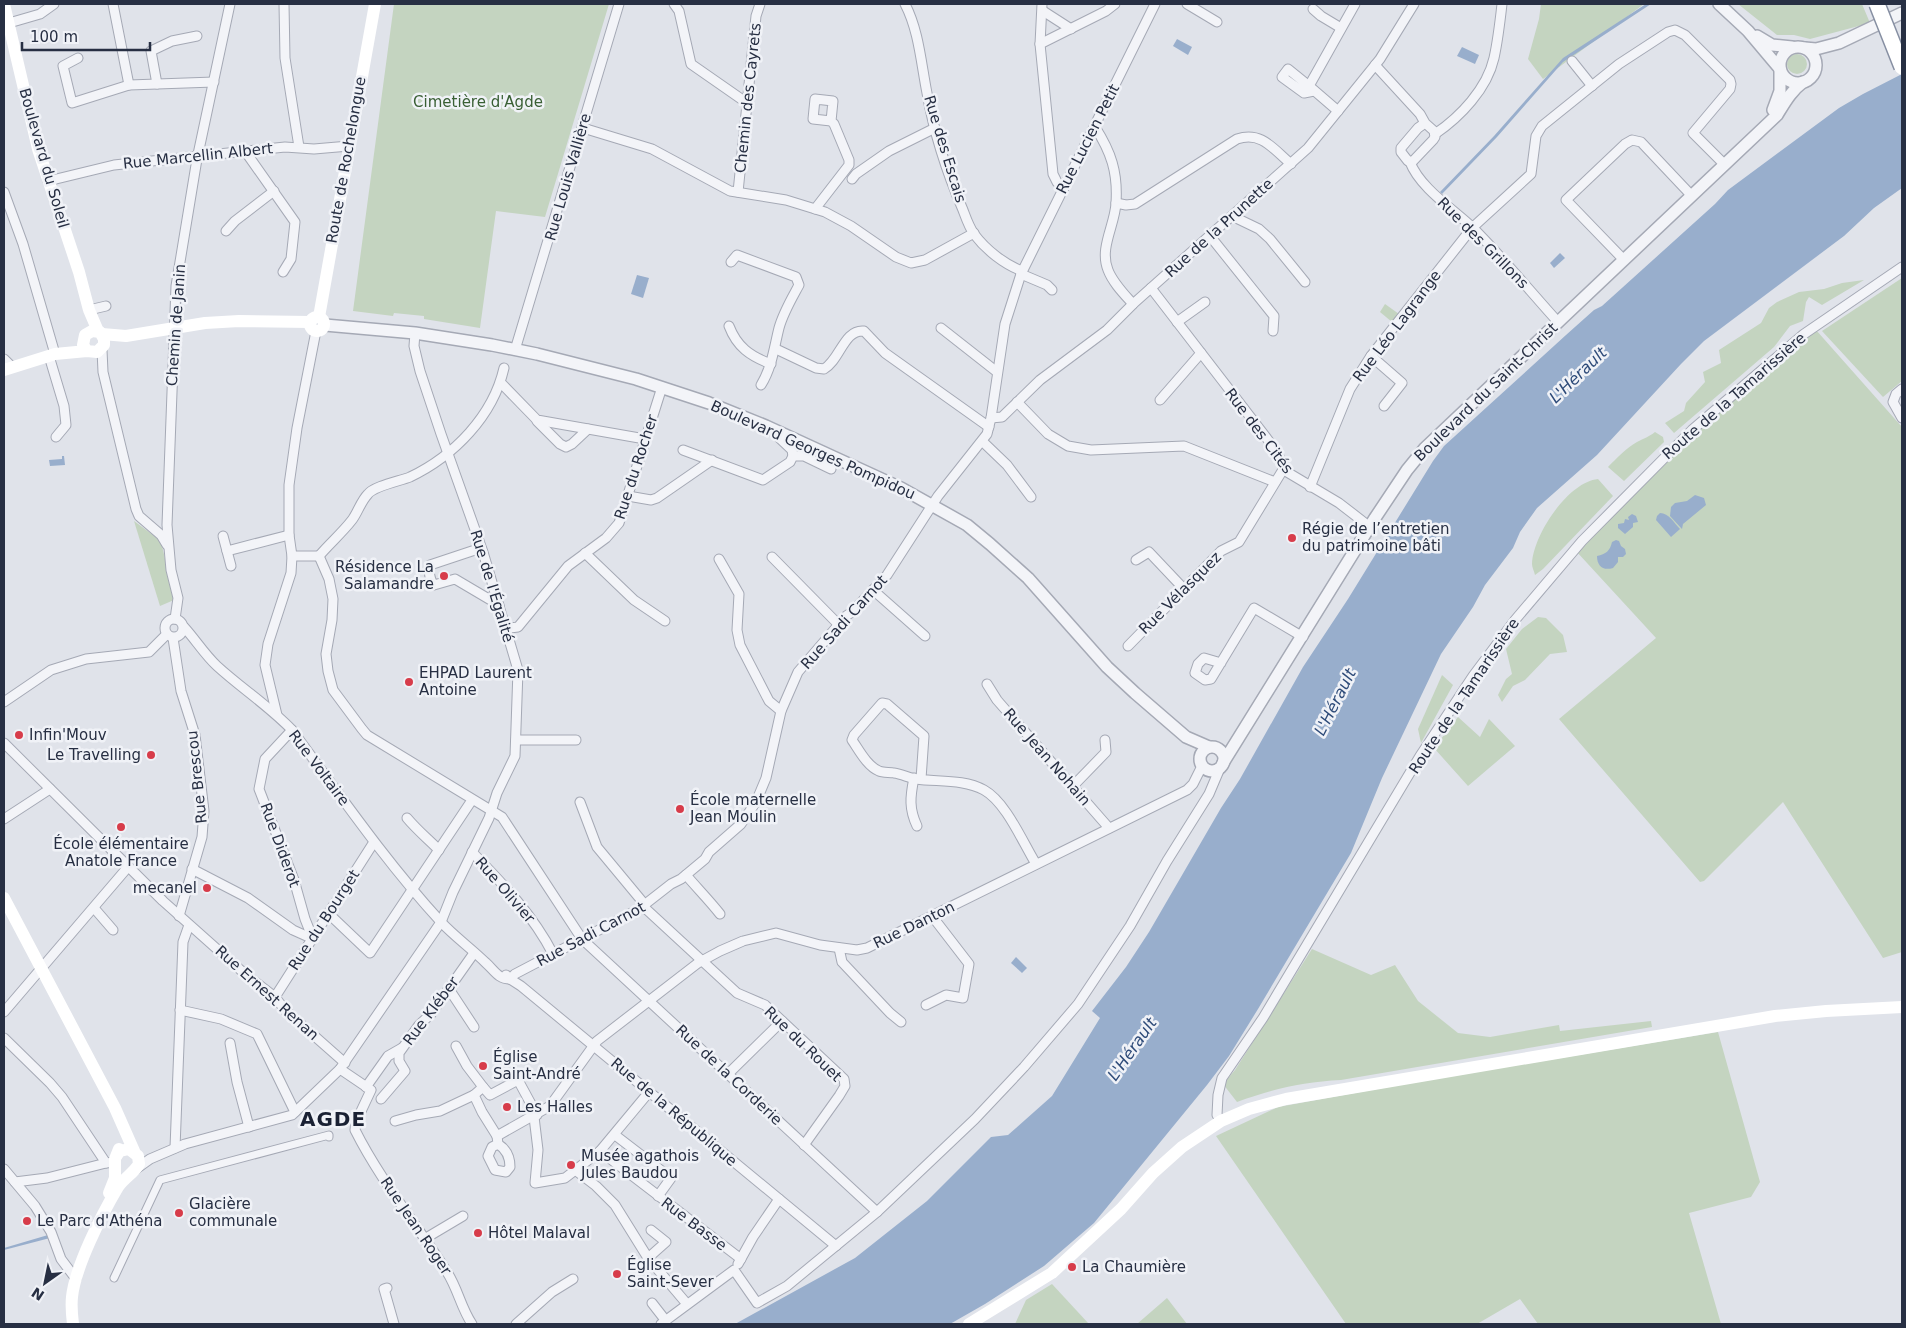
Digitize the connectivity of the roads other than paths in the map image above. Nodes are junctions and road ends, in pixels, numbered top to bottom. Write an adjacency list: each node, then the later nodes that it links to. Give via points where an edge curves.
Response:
1 (4, 4): 23 (main road, Boulevard du Soleil)
2 (54, 4): 23 (street, via 44,13)
3 (113, 4): 40 (street)
4 (230, 4): 37 (street, Chemin de Janin)
5 (284, 4): 52 (street, via 285,58)
6 (375, 4): 51 (main road, Route de Rochelongue)
7 (619, 4): 48 (street, Rue Louis Vallière)
8 (674, 4): 42 (street, via 679,11 691,64)
9 (760, 4): 42 (street, Chemin des Cayrets)
10 (905, 4): 49 (street, Rue des Escais, via 915,28)
11 (1115, 4): 24 (street)
12 (1155, 4): 47 (street, Rue Lucien Petit)
13 (1186, 4): 22 (street)
14 (1355, 4): 25 (street)
15 (1414, 4): 33 (street, Rue de la Prunette)
16 (1502, 4): 50 (street, via 1494,60 1487,77 1450,124)
17 (1719, 4): 26 (street)
18 (1877, 4): 34 (highway, bridge)
19 (1043, 7): 24 (street); 28 (street)
20 (1313, 9): 25 (street)
21 (1899, 17): 30 (street, via 1839,43 1816,49); 36 (street, via 1829,55)
22 (1217, 22)
23 (9, 23): 59 (main road, Boulevard du Soleil)
24 (1071, 28): 28 (street)
25 (1341, 28): 43 (street, via 1312,88)
26 (1748, 31): 29 (street, via 1772,45); 35 (street)
27 (197, 36): 39 (street, via 172,41 151,51)
28 (1040, 44): 60 (street, via 1053,174)
29 (1792, 47): 30 (street); 35 (street, via 1780,58)
30 (1805, 48): 36 (street, via 1814,57)
31 (78, 58): 40 (street, via 63,66 72,103)
32 (1572, 61): 41 (street)
33 (1375, 65): 43 (street, Rue de la Prunette); 45 (street)
34 (1902, 67)
35 (1780, 70): 38 (street, via 1792,82); 46 (street, Boulevard du Saint-Christ, via 1780,91)
36 (1815, 70): 38 (street, via 1809,80)
37 (214, 82): 39 (street); 54 (street, Chemin de Janin)
38 (1803, 82): 46 (street, Boulevard du Saint-Christ)
39 (157, 84): 40 (street)
40 (129, 85)
41 (1592, 86): 57 (street, Rue Léo Lagrange, via 1668,32 1675,30 1683,34 1730,80 1730,89 1693,133); 68 (street, Rue Léo Lagrange, via 1542,126 1536,136 1530,174)
42 (747, 103): 63 (street, Chemin des Cayrets)
43 (1338, 111): 56 (street, Rue de la Prunette)
44 (831, 121): 66 (street, via 850,160)
45 (1425, 123): 50 (street); 55 (street, Rue des Grillons, via 1401,148)
46 (1766, 126): 57 (street, Boulevard du Saint-Christ)
47 (1095, 127): 60 (street, Rue Lucien Petit); 65 (street, via 1114,164)
48 (583, 128): 63 (street, via 652,149 730,191); 94 (street, Rue Louis Vallière)
49 (935, 128): 58 (street, via 889,151); 70 (street, Rue des Escais, via 957,197)
50 (1435, 134): 55 (street, via 1433,140)
51 (349, 146): 52 (street, Rue Marcellin Albert); 86 (main road, Route de Rochelongue)
52 (299, 147): 53 (street, Rue Marcellin Albert)
53 (245, 151): 54 (street, Rue Marcellin Albert); 61 (street)
54 (198, 155): 59 (street, Rue Marcellin Albert, via 114,165); 88 (street, Chemin de Janin, via 176,286)
55 (1410, 162): 68 (street, Rue des Grillons, via 1438,198)
56 (1291, 164): 65 (street, via 1263,140 1247,136 1237,139 1135,204); 67 (street, Rue de la Prunette)
57 (1724, 164): 64 (street, Boulevard du Saint-Christ)
58 (852, 179)
59 (48, 181): 83 (main road, Boulevard du Soleil)
60 (1064, 188): 76 (street, Rue Lucien Petit)
61 (274, 191): 69 (street, via 235,220); 75 (street, via 295,222 291,259)
62 (4, 192): 96 (street, via 23,244)
63 (738, 192): 66 (street, via 786,200)
64 (1691, 195): 72 (street, Boulevard du Saint-Christ); 72 (street, via 1641,142 1632,140 1566,200)
65 (1116, 203): 81 (street, via 1106,260 1108,270)
66 (815, 209): 70 (street, via 842,220 896,257 911,263 925,260)
67 (1232, 216): 71 (street, Rue de la Prunette); 77 (street, via 1270,238)
68 (1472, 228): 85 (street, Rue des Grillons); 97 (street, Rue Léo Lagrange)
69 (226, 231)
70 (974, 233): 76 (street, Rue des Escais, via 992,252)
71 (1210, 236): 78 (street, Rue de la Prunette); 90 (street, via 1274,316)
72 (1624, 260): 85 (street, Boulevard du Saint-Christ)
73 (731, 262): 93 (street, via 738,255 796,277 799,285 779,326)
74 (1902, 267): 231 (street, Route de la Tamarissière, via 1797,339 1692,430 1582,541 1515,620 1425,749 1263,1018 1222,1078 1218,1095)
75 (283, 272)
76 (1022, 273): 79 (street); 101 (street, Rue Lucien Petit, via 1005,324)
77 (1305, 282)
78 (1150, 288): 81 (street, Rue de la Prunette); 84 (street, Rue des Cités)
79 (1052, 290)
80 (1205, 302): 84 (street)
81 (1133, 304): 107 (street, Rue de la Prunette, via 1107,330 1045,376)
82 (106, 306): 83 (street)
83 (90, 310): 92 (main road, Boulevard du Soleil)
84 (1177, 322): 95 (street, Rue des Cités)
85 (1558, 322): 128 (street, Boulevard du Saint-Christ, via 1425,448)
86 (317, 324): 88 (main road, Boulevard Georges Pompidou, via 239,322); 91 (street, Boulevard Georges Pompidou); 130 (street, Route de Rochelongue, via 288,485)
87 (729, 326): 98 (street, via 742,349)
88 (174, 328): 92 (main road, Boulevard Georges Pompidou); 131 (street, Chemin de Janin, via 166,525)
89 (941, 328): 101 (street)
90 (1273, 330)
91 (415, 333): 94 (street, Boulevard Georges Pompidou); 118 (street, Rue de l'Égalité, via 414,346 420,371)
92 (94, 342): 96 (main road, Boulevard Georges Pompidou); 131 (street, Boulevard du Soleil, via 136,509 139,516 161,534)
93 (776, 349): 98 (street); 111 (street, via 824,369 852,334 864,330 885,353)
94 (515, 350): 104 (street, Boulevard Georges Pompidou)
95 (1201, 353): 106 (street); 121 (street, Rue des Cités, via 1275,449)
96 (52, 355): 99 (main road, Boulevard Georges Pompidou); 114 (street, via 66,425)
97 (1371, 356): 108 (street, via 1402,384); 124 (street, Rue Léo Lagrange, via 1350,389)
98 (771, 364): 103 (street)
99 (6, 366)
100 (504, 368): 102 (street)
101 (997, 372): 111 (street, Rue Lucien Petit)
102 (501, 384): 110 (street); 118 (street, via 476,425)
103 (761, 384)
104 (662, 387): 112 (street, Boulevard Georges Pompidou); 115 (street, Rue du Rocher)
105 (1902, 389): 109 (street, via 1893,402)
106 (1160, 400)
107 (1017, 402): 111 (street, Rue de la Prunette, via 1002,417); 123 (street, via 1048,434 1068,446 1091,450 1184,446)
108 (1384, 406)
109 (1902, 418)
110 (537, 420): 113 (street); 113 (street, via 566,447)
111 (990, 423): 116 (street, Rue Sadi Carnot)
112 (766, 426): 119 (street, via 792,450); 127 (street, Boulevard Georges Pompidou)
113 (588, 429): 115 (street)
114 (56, 437)
115 (646, 439): 125 (street, Rue du Rocher)
116 (982, 441): 126 (street, via 1007,465); 127 (street, Rue Sadi Carnot)
117 (683, 450): 120 (street)
118 (448, 454): 132 (street, Rue de l'Égalité); 136 (street, via 410,477 369,492 352,520)
119 (793, 456): 120 (street, via 790,462 763,480); 122 (street, via 804,456)
120 (712, 460): 125 (street, via 657,498)
121 (1284, 468): 123 (street, Rue Vélasquez); 124 (street, Rue des Cités)
122 (831, 469)
123 (1276, 482): 141 (street, Rue Vélasquez, via 1239,542 1221,551)
124 (1310, 487): 128 (street, Rue des Cités, via 1340,503)
125 (628, 496): 134 (street, Rue du Rocher, via 614,530)
126 (1032, 497)
127 (932, 505): 142 (street, Rue Sadi Carnot); 162 (street, Boulevard Georges Pompidou, via 967,525 1028,578 1107,667)
128 (1370, 527): 152 (street, Boulevard du Saint-Christ)
129 (223, 536): 133 (street)
130 (289, 536): 133 (street); 135 (street, Route de Rochelongue)
131 (168, 548): 144 (street, Chemin de Janin, via 178,598)
132 (481, 548): 143 (street, Rue de l'Égalité); 143 (street, via 430,565 431,583 434,586 455,579)
133 (227, 551): 140 (street)
134 (585, 553): 145 (street, via 634,600); 149 (street, Rue du Rocher, via 568,566)
135 (292, 556): 136 (street); 159 (street, Route de Rochelongue, via 291,573 268,644 265,665)
136 (319, 556): 173 (street, Rue de la Corderie, via 333,598 326,654 333,690 367,734)
137 (772, 557): 147 (street)
138 (719, 559): 158 (street, via 739,594 737,630 740,645 769,701)
139 (1136, 560): 141 (street, via 1149,552)
140 (231, 566)
141 (1184, 588): 153 (street, Rue Vélasquez)
142 (874, 590): 147 (street, Rue Sadi Carnot); 151 (street)
143 (499, 605): 146 (street, Rue de l'Égalité)
144 (175, 619): 148 (street); 150 (street, via 166,624 165,629)
145 (665, 621)
146 (504, 622): 149 (street, via 510,628); 154 (street, Rue de l'Égalité)
147 (839, 625): 158 (street, Rue Sadi Carnot, via 798,672)
148 (184, 627): 150 (street, via 181,635); 159 (street, Rue Voltaire, via 214,664)
149 (518, 627): 154 (street, Rue du Rocher)
150 (170, 636): 157 (street, via 148,652 86,659 51,670); 185 (street, Rue Brescou, via 181,690 195,735 204,812 202,837)
151 (925, 636)
152 (1303, 637): 155 (street, via 1254,608); 160 (street, Boulevard du Saint-Christ)
153 (1128, 646)
154 (512, 649): 163 (street, Rue de l'Égalité, via 518,677)
155 (1221, 663)
156 (987, 684): 171 (street, Rue Jean Nohain, via 996,700)
157 (4, 702)
158 (781, 711): 186 (street, Rue Sadi Carnot, via 766,778 756,802 741,824)
159 (277, 715): 161 (street, Rue Voltaire)
160 (1245, 729): 167 (street, Boulevard du Saint-Christ); 169 (street, Boulevard du Saint-Christ)
161 (292, 730): 180 (street, Rue Voltaire); 198 (street, Rue Diderot, via 265,760 259,789)
162 (1186, 738): 167 (street, Boulevard Georges Pompidou); 168 (street, Boulevard Georges Pompidou)
163 (516, 740): 164 (street); 175 (street, Rue de l'Égalité, via 515,756)
164 (576, 740)
165 (1105, 740): 171 (street, via 1106,752)
166 (4, 743): 172 (street, Rue Ernest Renan)
167 (1213, 748): 168 (street, via 1202,751); 169 (street, via 1224,756)
168 (1201, 763): 169 (street, via 1208,771); 179 (street, Rue Danton, via 1193,784 1187,790)
169 (1222, 766): 248 (street, via 1209,794 1130,926 1078,1004 975,1119)
170 (918, 779): 170 (street, via 879,771 852,740 882,703 888,704 924,736); 178 (street, via 910,797 911,813); 183 (street, via 964,784 983,790 1007,815)
171 (1072, 786): 179 (street, Rue Jean Nohain)
172 (50, 789): 177 (street); 184 (street, Rue Ernest Renan)
173 (472, 800): 175 (street, Rue de la Corderie); 181 (street)
174 (580, 802): 189 (street, Rue du Rouet, via 597,847)
175 (492, 810): 182 (street, Rue de l'Égalité); 199 (street, Rue de la Corderie, via 502,817)
176 (406, 818): 181 (street)
177 (4, 819)
178 (917, 826)
179 (1109, 828): 183 (street, Rue Danton)
180 (374, 842): 187 (street, Rue Voltaire); 191 (street, Rue du Bourget)
181 (439, 850): 187 (street)
182 (472, 852): 195 (street, Rue de l'Égalité); 202 (street, Rue Olivier, via 518,899)
183 (1036, 864): 194 (street, Rue Danton)
184 (128, 867): 190 (street); 193 (street, Rue Ernest Renan)
185 (192, 869): 193 (street, Rue Brescou); 198 (street, via 248,898 293,930)
186 (686, 875): 189 (street, Rue Sadi Carnot); 192 (street)
187 (412, 889): 191 (street, via 370,953); 195 (street, Rue Voltaire)
188 (4, 898): 204 (main road)
189 (644, 906): 199 (street, Rue Sadi Carnot); 203 (street, Rue du Rouet)
190 (94, 908): 197 (street); 204 (street)
191 (329, 914): 198 (street, Rue du Bourget)
192 (720, 914)
193 (179, 916): 196 (street, Rue Ernest Renan)
194 (932, 916): 200 (street, Rue Danton, via 867,948); 209 (street, via 969,964 963,998 946,994)
195 (441, 922): 201 (street, Rue de la République); 221 (street, Rue de l'Égalité)
196 (189, 925): 207 (street, Rue Ernest Renan); 211 (street, via 183,942)
197 (113, 930)
198 (313, 939): 207 (street, Rue du Bourget)
199 (582, 939): 202 (street, Rue Sadi Carnot); 208 (street, Rue de la Corderie)
200 (839, 948): 203 (street, Rue Danton, via 776,933 742,941); 214 (street, via 842,962)
201 (474, 953): 205 (street, Rue de la République, via 495,974); 206 (street, Rue Kléber)
202 (553, 954): 205 (street, Rue Sadi Carnot, via 515,974)
203 (702, 961): 208 (street, Rue Danton); 213 (street, Rue du Rouet, via 737,993 765,1006)
204 (41, 968): 212 (street); 232 (main road)
205 (510, 980): 218 (street, Rue de la République)
206 (449, 989): 215 (street); 220 (street, Rue Kléber)
207 (274, 997): 221 (street, Rue Ernest Renan)
208 (650, 1001): 218 (street, Rue Danton); 222 (street, Rue de la Corderie)
209 (926, 1005)
210 (1902, 1007): 231 (main road, via 1775,1016 1296,1097 1249,1109)
211 (180, 1010): 228 (street, via 221,1019 257,1034); 237 (street)
212 (4, 1012)
213 (782, 1022): 222 (street); 236 (street, Rue du Rouet, via 844,1079 845,1086 839,1096)
214 (901, 1022)
215 (474, 1027)
216 (4, 1038): 240 (street, via 56,1090)
217 (230, 1043): 233 (street)
218 (594, 1045): 225 (street, Rue de la République); 229 (street, Rue Danton, via 550,1106)
219 (456, 1046): 223 (street)
220 (404, 1047): 224 (street, via 388,1056); 227 (street, Rue Kléber, via 398,1057 405,1071)
221 (342, 1066): 224 (street, Rue Ernest Renan); 228 (street, Rue de l'Égalité)
222 (728, 1074): 236 (street, Rue de la Corderie)
223 (483, 1087): 226 (street); 229 (street, via 490,1095 518,1080)
224 (369, 1089): 251 (street, Rue Jean Roger, via 355,1130 411,1220)
225 (649, 1092): 234 (street); 246 (street, Rue de la République)
226 (474, 1095): 229 (street, Rue Danton, via 498,1140); 230 (street, via 440,1110)
227 (380, 1099)
228 (295, 1112): 233 (street)
229 (535, 1116): 243 (street, via 538,1150 535,1184 565,1178)
230 (396, 1122)
231 (1221, 1122): 264 (main road, via 1182,1146 1052,1273)
232 (120, 1123): 238 (main road); 240 (main road, via 121,1141)
233 (249, 1127): 237 (street)
234 (615, 1135): 239 (street); 245 (street, via 670,1178)
235 (329, 1137): 256 (street, via 160,1180)
236 (804, 1145): 248 (street, Rue de la Corderie)
237 (171, 1150): 238 (street, via 148,1154); 242 (street)
238 (135, 1151): 240 (main road, via 124,1149); 242 (main road, via 139,1160)
239 (600, 1151): 243 (street); 245 (street, Rue Basse)
240 (113, 1161): 242 (main road, via 123,1172); 244 (street, via 47,1178); 247 (main road, via 115,1178)
241 (4, 1169): 244 (street)
242 (135, 1170): 247 (main road, via 122,1181)
243 (575, 1170): 253 (street, via 614,1205)
244 (16, 1182): 257 (street, via 35,1206 61,1259)
245 (658, 1196): 254 (street, Rue Basse)
246 (779, 1199): 252 (street, Rue de la République); 254 (street)
247 (108, 1202): 257 (main road)
248 (877, 1212): 252 (street)
249 (463, 1216): 251 (street)
250 (651, 1230): 253 (street, via 666,1242)
251 (426, 1238): 266 (street, Rue Jean Roger, via 454,1283)
252 (836, 1246): 255 (street, via 787,1286 756,1302)
253 (648, 1258): 261 (street)
254 (741, 1259): 255 (street)
255 (734, 1270): 261 (street)
256 (114, 1278)
257 (76, 1279): 262 (main road, via 71,1299)
258 (573, 1280): 267 (street, via 552,1292)
259 (387, 1288): 265 (street, via 384,1289)
260 (652, 1303): 263 (street)
261 (687, 1304): 263 (street)
262 (73, 1323)
263 (664, 1323)
264 (972, 1323)
265 (394, 1324)
266 (472, 1324)
267 (516, 1324)

